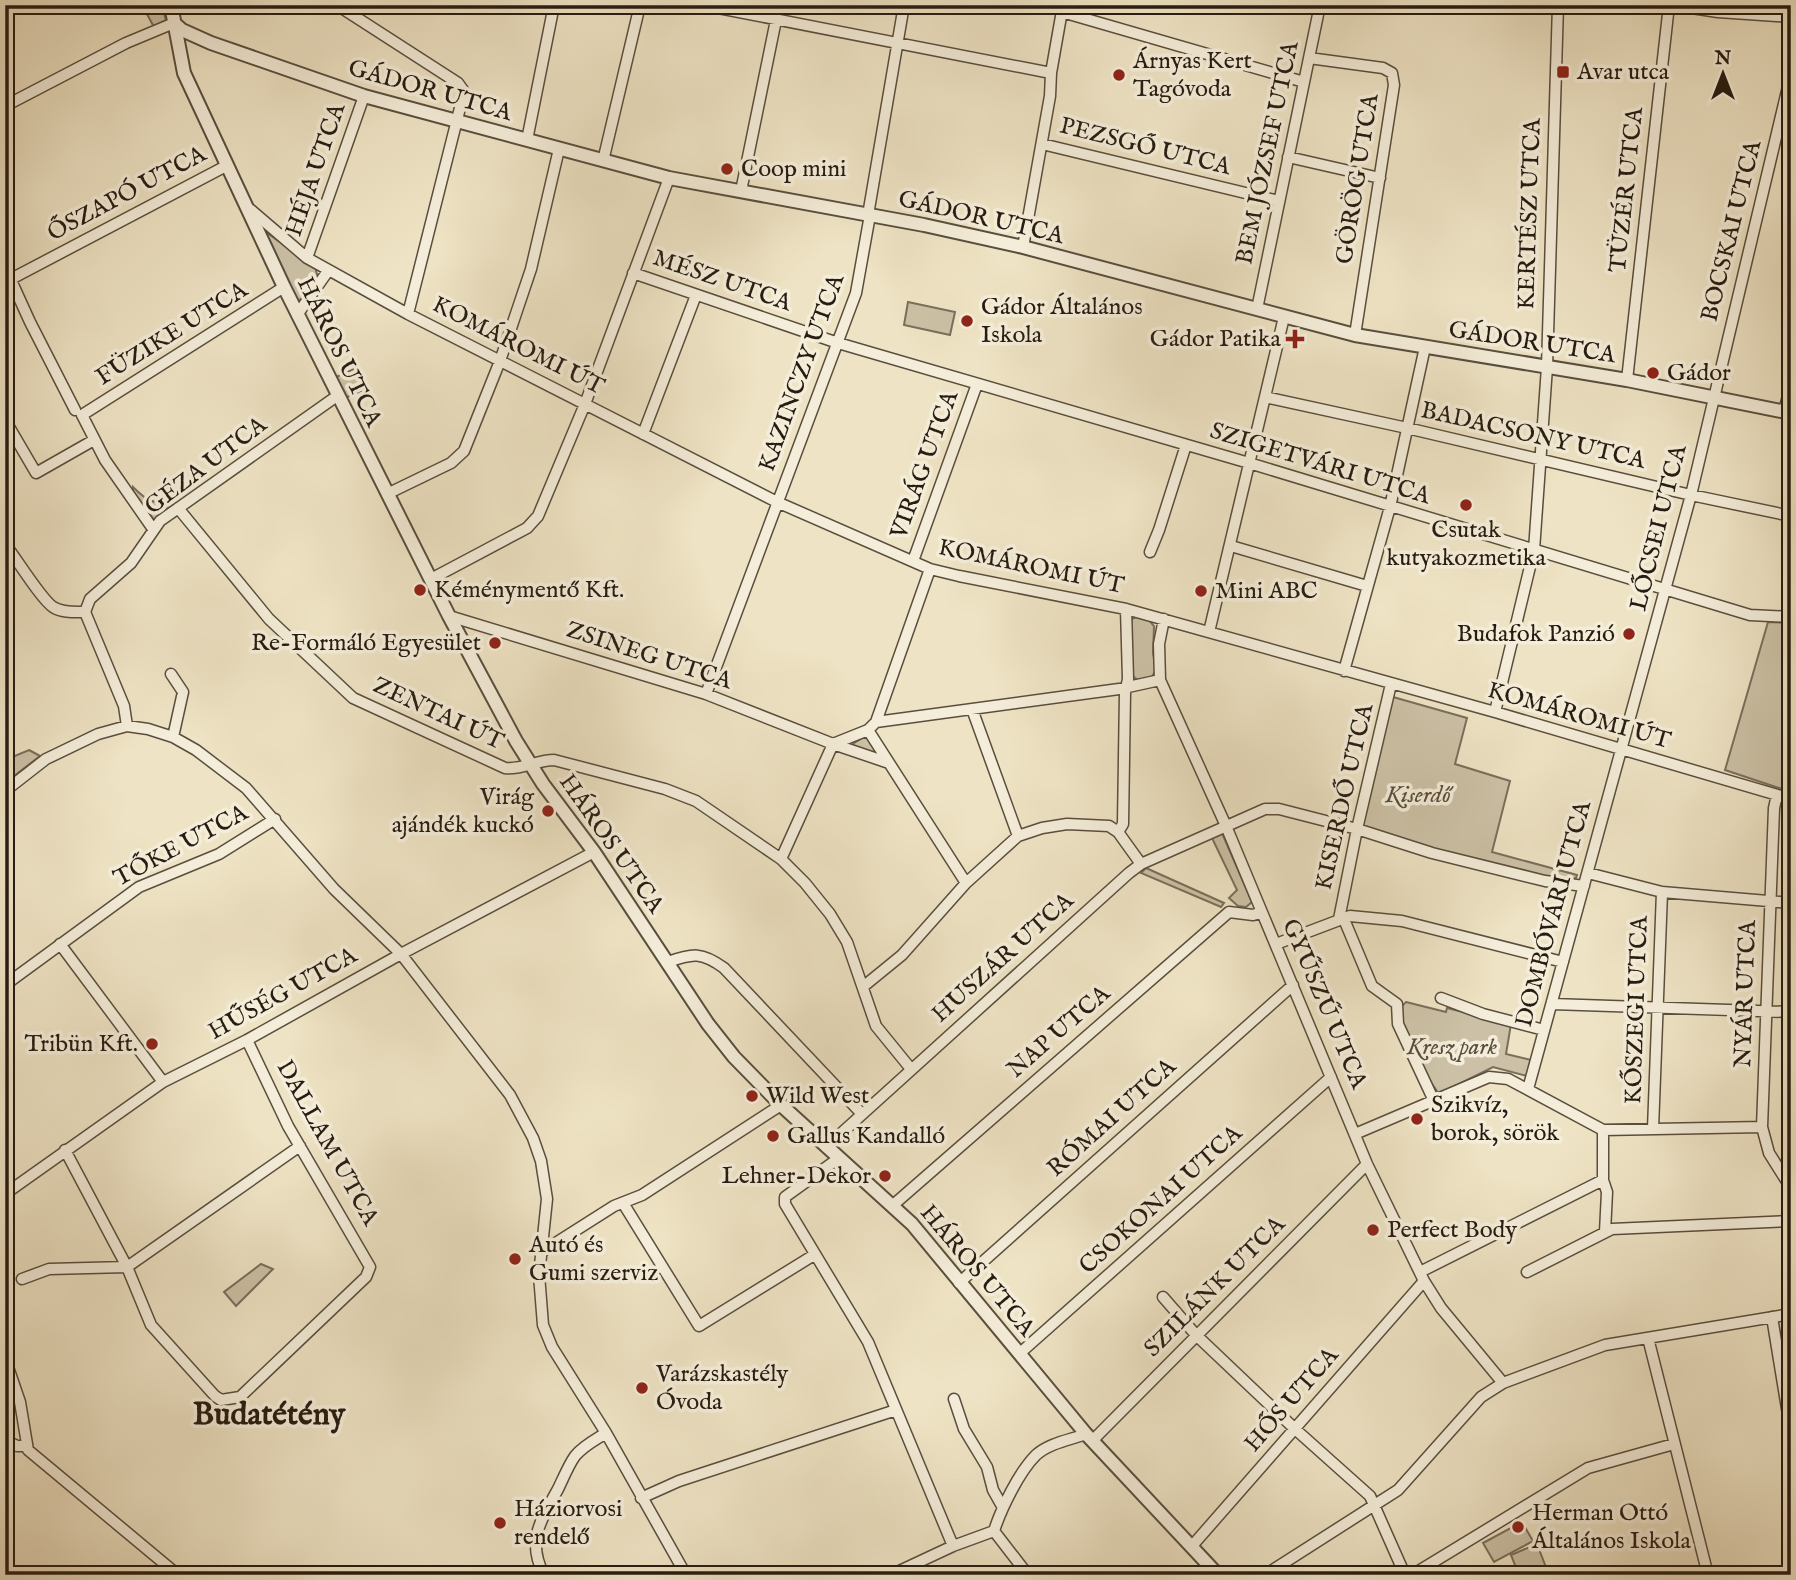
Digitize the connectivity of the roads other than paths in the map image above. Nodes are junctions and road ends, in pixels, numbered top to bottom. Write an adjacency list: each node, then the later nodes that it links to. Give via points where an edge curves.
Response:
1 (171, 5): 15 (street, HÁROS UTCA)
2 (337, 5): 23 (street, via 458,83 463,96)
3 (554, 5): 24 (street)
4 (640, 5): 28 (street)
5 (703, 5): 14 (street)
6 (904, 5): 16 (street, KAZINCZY UTCA)
7 (1320, 5): 17 (street, BEM JÓZSEF UTCA)
8 (1388, 5): 9 (street)
9 (1454, 5)
10 (1558, 5): 52 (street, KERTÉSZ UTCA)
11 (1671, 5): 13 (street); 53 (street, TÜZÉR UTCA)
12 (1062, 9): 18 (street); 20 (street)
13 (1791, 17)
14 (776, 19): 16 (street); 32 (street)
15 (174, 23): 21 (street, GÁDOR UTCA, via 211,43); 22 (street); 29 (street, HÁROS UTCA, via 184,73)
16 (898, 42): 18 (street); 35 (street, KAZINCZY UTCA)
17 (1309, 58): 20 (street, BEM JÓZSEF UTCA); 31 (street, GÖRÖG UTCA, via 1392,72)
18 (1051, 73): 25 (street)
19 (1791, 74): 58 (street, BOCSKAI UTCA)
20 (1304, 82): 27 (street, BEM JÓZSEF UTCA)
21 (364, 96): 23 (street, GÁDOR UTCA); 37 (street, HÉJA UTCA)
22 (5, 106)
23 (456, 122): 24 (street, GÁDOR UTCA); 45 (street)
24 (527, 140): 26 (street, GÁDOR UTCA)
25 (1042, 144): 33 (street, PEZSGŐ UTCA); 36 (street)
26 (559, 149): 28 (street, GÁDOR UTCA); 51 (street, via 531,269)
27 (1288, 157): 31 (street); 33 (street, BEM JÓZSEF UTCA)
28 (603, 161): 30 (street, GÁDOR UTCA)
29 (226, 166): 34 (street, HÁROS UTCA); 41 (street, ŐSZAPÓ UTCA)
30 (668, 178): 32 (street, GÁDOR UTCA); 40 (street)
31 (1380, 178): 48 (street, GÖRÖG UTCA)
32 (741, 191): 35 (street, GÁDOR UTCA)
33 (1279, 201): 44 (street, BEM JÓZSEF UTCA)
34 (244, 204): 37 (street, KOMÁROMI ÚT); 42 (street, HÁROS UTCA)
35 (869, 215): 36 (street, GÁDOR UTCA); 49 (street, KAZINCZY UTCA, via 856,293)
36 (1023, 247): 44 (street, GÁDOR UTCA)
37 (307, 258): 39 (street, KOMÁROMI ÚT)
38 (5, 267): 41 (street)
39 (328, 271): 45 (street, KOMÁROMI ÚT); 46 (street)
40 (633, 273): 43 (street, MÉSZ UTCA); 59 (street)
41 (11, 279): 61 (street)
42 (284, 287): 46 (street, HÁROS UTCA); 61 (street, FÜZIKE UTCA)
43 (696, 295): 49 (street, MÉSZ UTCA); 64 (street)
44 (1257, 309): 47 (street, GÁDOR UTCA)
45 (408, 314): 51 (street, KOMÁROMI ÚT)
46 (297, 315): 56 (street, HÁROS UTCA)
47 (1284, 317): 48 (street, GÁDOR UTCA); 57 (street)
48 (1355, 335): 50 (street, GÁDOR UTCA)
49 (838, 343): 54 (street, SZIGETVÁRI UTCA); 71 (street, KAZINCZY UTCA)
50 (1424, 347): 52 (street, GÁDOR UTCA); 63 (street)
51 (500, 361): 59 (street, KOMÁROMI ÚT); 69 (street, via 458,457)
52 (1547, 367): 53 (street, GÁDOR UTCA); 67 (street, KERTÉSZ UTCA)
53 (1627, 380): 58 (street, GÁDOR UTCA)
54 (977, 384): 66 (street, SZIGETVÁRI UTCA); 80 (street, VIRÁG UTCA)
55 (1791, 386): 60 (street)
56 (337, 396): 69 (street, HÁROS UTCA); 73 (street, GÉZA UTCA)
57 (1265, 397): 63 (street, BADACSONY UTCA); 68 (street)
58 (1713, 397): 60 (street, GÁDOR UTCA); 70 (street, LŐCSEI UTCA)
59 (585, 404): 64 (street, KOMÁROMI ÚT); 82 (street, via 534,522)
60 (1788, 412)
61 (78, 413): 65 (street)
62 (5, 420): 65 (street, via 36,473)
63 (1407, 428): 67 (street, BADACSONY UTCA); 72 (street)
64 (643, 434): 71 (street, KOMÁROMI ÚT)
65 (94, 440): 75 (street)
66 (1186, 445): 68 (street, SZIGETVÁRI UTCA); 79 (street)
67 (1540, 460): 70 (street, BADACSONY UTCA); 78 (street, KERTÉSZ UTCA)
68 (1249, 463): 72 (street, SZIGETVÁRI UTCA); 77 (street)
69 (387, 494): 82 (street, HÁROS UTCA)
70 (1691, 495): 74 (street, BADACSONY UTCA); 84 (street, LŐCSEI UTCA)
71 (777, 502): 80 (street, KOMÁROMI ÚT); 96 (street, KAZINCZY UTCA)
72 (1390, 507): 78 (street, SZIGETVÁRI UTCA); 83 (street)
73 (178, 508): 75 (street, GÉZA UTCA); 106 (street, ZENTAI ÚT, via 269,619 353,698 505,768)
74 (1791, 516)
75 (153, 529): 86 (street, GÉZA UTCA, via 131,563 90,599)
76 (5, 544): 86 (street, via 54,608)
77 (1231, 546): 83 (street); 90 (street)
78 (1534, 550): 84 (street, SZIGETVÁRI UTCA); 98 (street, KERTÉSZ UTCA)
79 (1150, 552)
80 (913, 561): 81 (street, KOMÁROMI ÚT)
81 (930, 569): 85 (street, KOMÁROMI ÚT); 99 (street)
82 (431, 579): 87 (street, HÁROS UTCA)
83 (1367, 586): 91 (street)
84 (1667, 589): 88 (street, SZIGETVÁRI UTCA, via 1750,615); 104 (street, LŐCSEI UTCA)
85 (1126, 608): 89 (street, KOMÁROMI ÚT); 95 (street)
86 (86, 612): 100 (street, via 124,706)
87 (449, 616): 96 (street, ZSINEG UTCA); 106 (street, HÁROS UTCA)
88 (1791, 617)
89 (1164, 619): 90 (street, KOMÁROMI ÚT); 93 (street, GYŰSZŰ UTCA)
90 (1209, 632): 91 (street, KOMÁROMI ÚT)
91 (1344, 671): 94 (street, KOMÁROMI ÚT)
92 (171, 674): 102 (street, via 183,692)
93 (1160, 680): 95 (street); 111 (street, GYŰSZŰ UTCA)
94 (1391, 684): 98 (street, KOMÁROMI ÚT); 112 (street, KISERDŐ UTCA)
95 (1126, 686): 97 (street); 113 (street, via 1123,824)
96 (706, 694): 103 (street, ZSINEG UTCA)
97 (972, 709): 99 (street); 114 (street)
98 (1495, 712): 104 (street, KOMÁROMI ÚT)
99 (876, 722): 101 (street)
100 (127, 726): 102 (street); 107 (street, via 60,751)
101 (868, 730): 103 (street); 105 (street)
102 (173, 737): 110 (street, via 225,771)
103 (833, 744): 105 (street, ZSINEG UTCA); 116 (street)
104 (1620, 749): 108 (street, KOMÁROMI ÚT); 118 (street, DOMBÓVÁRI UTCA)
105 (887, 762): 119 (street)
106 (530, 764): 115 (street, HÁROS UTCA); 116 (street, ZENTAI ÚT, via 567,762 665,789 696,801)
107 (5, 791)
108 (1777, 795): 109 (street, KOMÁROMI ÚT); 122 (street, NYÁR UTCA)
109 (1791, 799)
110 (275, 819): 126 (street, TŐKE UTCA, via 219,854 139,887); 128 (street, via 334,889)
111 (1226, 825): 112 (street, HUSZÁR UTCA, via 1272,808); 117 (street, HUSZÁR UTCA); 124 (street, GYŰSZŰ UTCA)
112 (1357, 830): 120 (street, HUSZÁR UTCA, via 1432,853); 125 (street, KISERDŐ UTCA)
113 (1118, 832): 114 (street, via 1109,826 1067,824); 117 (street)
114 (1018, 836): 119 (street)
115 (594, 852): 128 (street, HŰSÉG UTCA); 129 (street, HÁROS UTCA)
116 (781, 859): 133 (street, ZENTAI ÚT, via 830,914)
117 (1141, 864): 141 (street, HUSZÁR UTCA)
118 (1587, 873): 120 (street, DOMBÓVÁRI UTCA); 121 (street)
119 (966, 883): 133 (street, via 902,955)
120 (1584, 886): 130 (street, DOMBÓVÁRI UTCA)
121 (1662, 892): 122 (street); 136 (street, KŐSZEGI UTCA)
122 (1770, 901): 123 (street); 137 (street, NYÁR UTCA)
123 (1791, 904)
124 (1262, 912): 127 (street, GYŰSZŰ UTCA); 161 (street, NAP UTCA, via 1229,912)
125 (1341, 918): 127 (street); 130 (street, via 1402,921); 145 (street, via 1372,986 1397,1004 1398,1024)
126 (60, 944): 131 (street, TŐKE UTCA); 143 (street)
127 (1276, 944): 132 (street, GYŰSZŰ UTCA)
128 (401, 954): 140 (street, HŰSÉG UTCA); 164 (street, via 510,1095 533,1138 547,1199)
129 (668, 962): 146 (street, HÁROS UTCA, via 734,1057); 147 (street, via 700,955 724,968)
130 (1563, 962): 135 (street, DOMBÓVÁRI UTCA)
131 (5, 985)
132 (1293, 985): 142 (street, GYŰSZŰ UTCA); 170 (street, RÓMAI UTCA)
133 (864, 986): 141 (street, ZENTAI ÚT, via 876,1026)
134 (1441, 998): 139 (street)
135 (1552, 1004): 136 (street); 139 (street, DOMBÓVÁRI UTCA)
136 (1658, 1007): 137 (street); 149 (street, KŐSZEGI UTCA)
137 (1766, 1012): 138 (street); 148 (street, NYÁR UTCA)
138 (1791, 1012)
139 (1544, 1030): 144 (street, DOMBÓVÁRI UTCA)
140 (247, 1040): 143 (street, HŰSÉG UTCA); 152 (street, DALLAM UTCA)
141 (911, 1069): 147 (street, HUSZÁR UTCA)
142 (1331, 1077): 151 (street, GYŰSZŰ UTCA); 177 (street, CSOKONAI UTCA)
143 (163, 1082): 154 (street, HŰSÉG UTCA)
144 (1528, 1089): 145 (street, via 1508,1079 1489,1077); 150 (street)
145 (1434, 1101): 151 (street)
146 (781, 1105): 153 (street, HÁROS UTCA); 160 (street)
147 (862, 1114): 153 (street, HUSZÁR UTCA)
148 (1762, 1127): 149 (street); 158 (street, NYÁR UTCA, via 1769,1153)
149 (1653, 1129): 150 (street)
150 (1603, 1130): 157 (street)
151 (1355, 1135): 156 (street, GYŰSZŰ UTCA)
152 (300, 1146): 166 (street); 166 (street, DALLAM UTCA, via 370,1267 366,1277 240,1398 221,1400 215,1396 156,1332)
153 (826, 1147): 155 (street, HÁROS UTCA)
154 (65, 1150): 159 (street, HŰSÉG UTCA); 166 (street)
155 (839, 1158): 161 (street, HÁROS UTCA); 165 (street, via 785,1197)
156 (1367, 1164): 168 (street, GYŰSZŰ UTCA); 175 (street, SZILÁNK UTCA)
157 (1603, 1180): 163 (street, via 1607,1192); 168 (street)
158 (1790, 1187)
159 (5, 1194)
160 (623, 1203): 164 (street); 165 (street, via 699,1326)
161 (892, 1206): 170 (street, HÁROS UTCA, via 937,1252)
162 (1791, 1221): 163 (street)
163 (1605, 1232): 167 (street)
164 (540, 1253): 182 (street, via 541,1312 547,1336)
165 (814, 1255): 180 (street, via 868,1342)
166 (127, 1267): 169 (street, via 49,1269)
167 (1527, 1272)
168 (1422, 1276): 178 (street, GYŰSZŰ UTCA, via 1441,1308); 181 (street, HŐS UTCA)
169 (22, 1279)
170 (959, 1283): 177 (street, HÁROS UTCA)
171 (1163, 1297): 175 (street)
172 (1791, 1314): 173 (street)
173 (1772, 1317): 176 (street); 183 (street)
174 (5, 1334): 187 (street)
175 (1196, 1335): 181 (street); 184 (street, SZILÁNK UTCA)
176 (1648, 1338): 178 (street, via 1605,1345); 186 (street)
177 (1019, 1354): 184 (street, HÁROS UTCA)
178 (1503, 1383): 190 (street, via 1481,1397 1398,1490)
179 (954, 1399): 189 (street)
180 (896, 1410): 188 (street, via 679,1481); 192 (street)
181 (1295, 1429): 190 (street, via 1370,1496); 193 (street, HŐS UTCA)
182 (606, 1433): 188 (street); 195 (street, via 575,1456 537,1527 534,1547)
183 (1791, 1433)
184 (1090, 1437): 189 (street, via 1052,1445 1037,1455); 193 (street, HÁROS UTCA)
185 (5, 1440): 187 (street)
186 (1674, 1444): 204 (street, via 1587,1468); 205 (street)
187 (26, 1446): 194 (street)
188 (641, 1499): 198 (street)
189 (1002, 1506): 191 (street)
190 (1375, 1506): 202 (street); 203 (street)
191 (994, 1531): 192 (street); 200 (street)
192 (953, 1546): 199 (street)
193 (1192, 1546): 201 (street, HÁROS UTCA)
194 (178, 1575)
195 (544, 1575)
196 (566, 1575): 197 (street)
197 (593, 1575)
198 (686, 1575)
199 (891, 1575)
200 (1028, 1575)
201 (1218, 1575)
202 (1265, 1575)
203 (1405, 1575)
204 (1412, 1575)
205 (1708, 1575)

